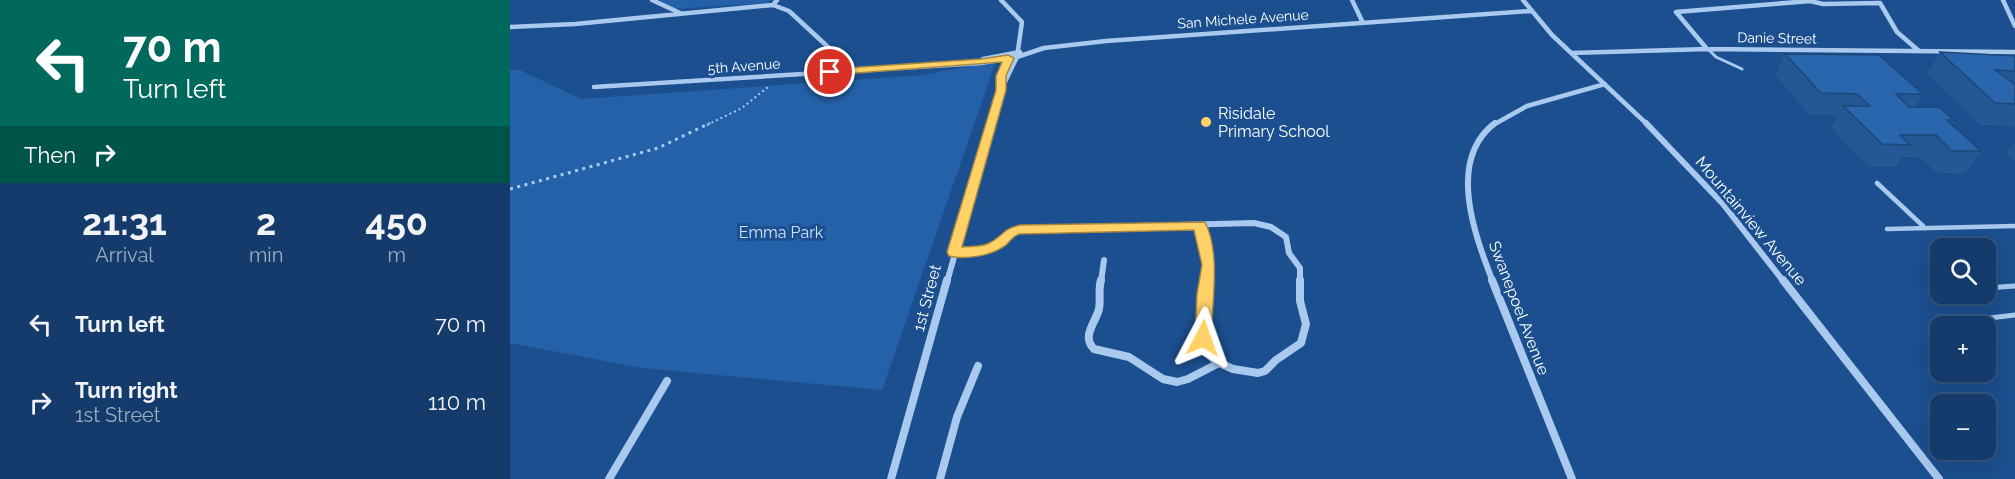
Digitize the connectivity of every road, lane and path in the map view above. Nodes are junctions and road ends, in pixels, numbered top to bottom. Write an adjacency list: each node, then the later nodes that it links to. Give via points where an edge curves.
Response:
1 (652, 0): 10 (street)
2 (777, 0): 8 (street)
3 (1001, 0): 16 (street, via 1022,22)
4 (1352, 0): 11 (street)
5 (1523, 0): 9 (street, Mountainview Avenue)
6 (2012, 0): 7 (street)
7 (2004, 2): 12 (street)
8 (773, 5): 10 (street); 24 (street, via 789,11)
9 (1531, 11): 11 (street, San Michele Avenue); 19 (street, Mountainview Avenue)
10 (680, 14): 13 (street)
11 (1363, 23): 16 (street, San Michele Avenue, via 1151,37)
12 (2015, 26)
13 (510, 27)
14 (1707, 49): 15 (street, Danie Street); 15 (street, via 1676,12 1810,1 1874,1 1883,5 1897,32); 19 (street, Danie Street); 23 (lane)
15 (1920, 51): 17 (street, Danie Street)
16 (1018, 52): 20 (street, San Michele Avenue); 20 (street); 28 (street, 1st Street)
17 (1982, 52): 18 (street, Danie Street); 21 (street, Danie Street)
18 (2015, 52)
19 (1571, 53): 26 (street, Mountainview Avenue)
20 (1010, 56): 22 (street, San Michele Avenue); 28 (street, 1st Street, via 1001,76)
21 (2015, 58)
22 (967, 63): 24 (street, 5th Avenue)
23 (1742, 69)
24 (853, 71): 25 (street, 5th Avenue)
25 (783, 75): 27 (street, 5th Avenue); 30 (path, via 742,108 681,139)
26 (1605, 84): 48 (street, Swanepoel Avenue, via 1508,114 1480,138 1471,154 1469,169 1481,252); 49 (street, Mountainview Avenue, via 1723,204)
27 (594, 87)
28 (1001, 90): 35 (street, 1st Street)
29 (1876, 183): 32 (lane)
30 (510, 189)
31 (1200, 225): 35 (street, via 1020,229 988,250); 42 (street, via 1209,265 1204,294 1204,345 1210,358); 42 (street, via 1254,223 1271,227 1286,237 1287,250 1299,263 1301,272 1300,301 1306,324 1301,343 1260,373)
32 (1923, 226): 33 (lane); 34 (lane)
33 (2015, 226)
34 (1887, 229)
35 (954, 252): 46 (street, 1st Street)
36 (1104, 260): 42 (street, via 1099,308 1090,332 1092,346 1134,360 1167,381 1188,380)
37 (2015, 281): 38 (lane)
38 (2015, 286): 39 (lane)
39 (1996, 287)
40 (2015, 315): 41 (lane)
41 (1996, 317)
42 (1219, 363)
43 (978, 366): 47 (street, via 957,417)
44 (667, 381): 45 (street)
45 (609, 479)
46 (891, 479)
47 (940, 479)
48 (1572, 479)
49 (1939, 479)

